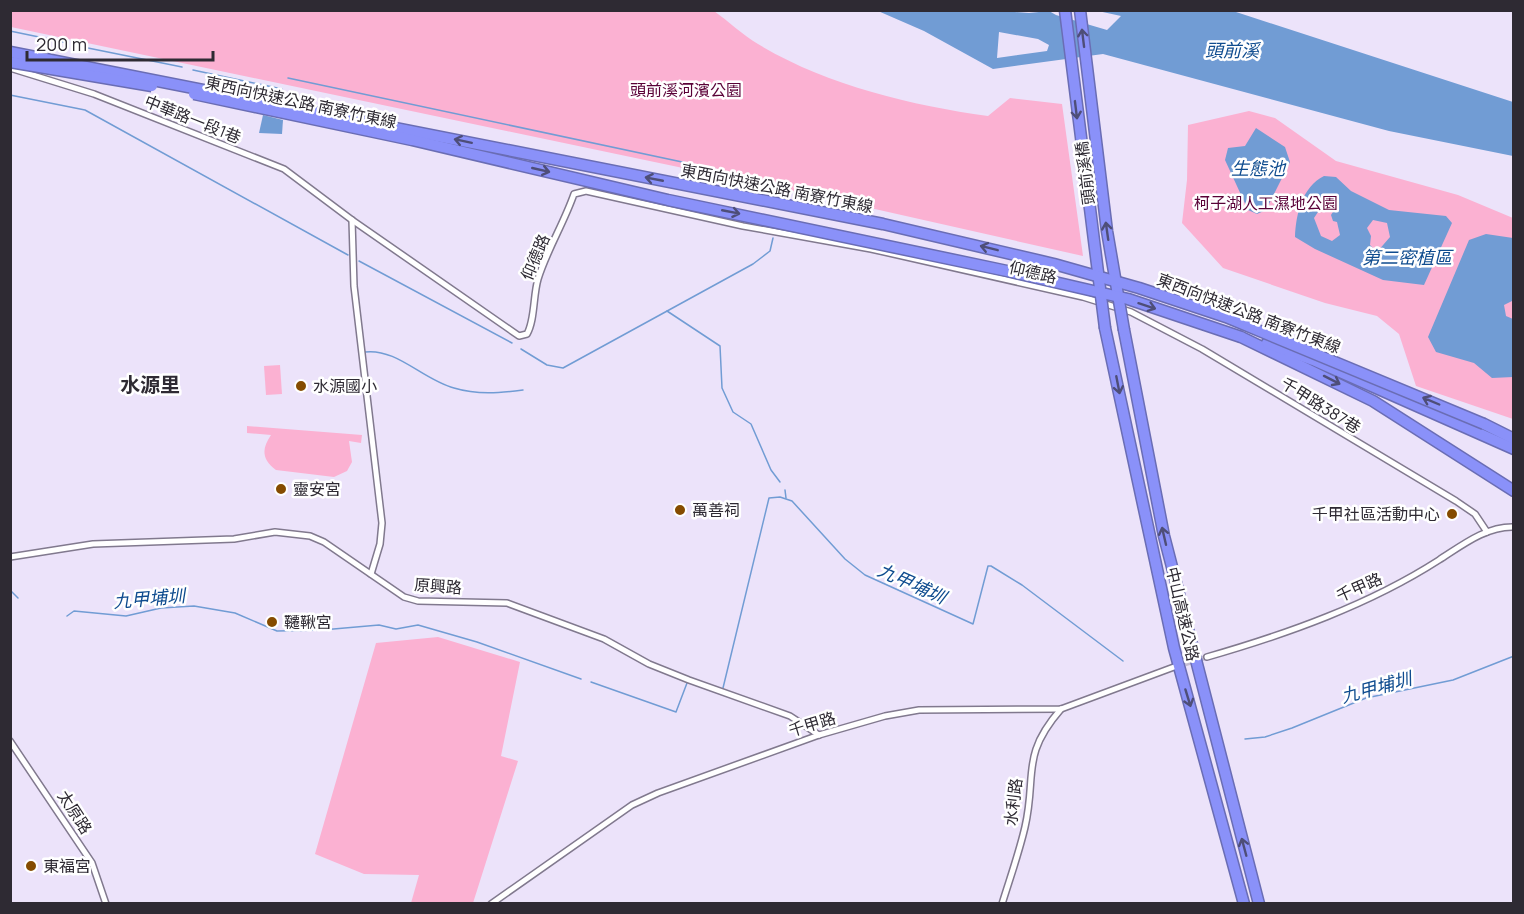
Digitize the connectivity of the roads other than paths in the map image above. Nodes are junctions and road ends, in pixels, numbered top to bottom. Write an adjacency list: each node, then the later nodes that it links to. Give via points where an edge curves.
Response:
1 (1065, 10): 8 (highway, 頭前溪橋, one-way to 8, bridge)
2 (1080, 10): 9 (highway, 頭前溪橋, one-way to 2, bridge, via 1107,231)
3 (10, 52): 11 (highway, 東西向快速公路 南寮竹東線, one-way to 3, bridge, via 1226,316 1054,264 872,222)
4 (10, 62): 10 (highway, 東西向快速公路 南寮竹東線, one-way to 10, bridge, via 174,90 668,200 914,250 1128,299)
5 (10, 68): 6 (street, 中華路一段1巷, via 94,94 284,169)
6 (352, 220): 7 (street, 仰德路, via 519,336 527,334 530,328 538,278 574,194 581,190 871,249 1083,297); 17 (street, via 354,286 382,523)
7 (1131, 312): 15 (street, 千甲路387巷, via 1202,349 1456,501 1475,514)
8 (1105, 328): 26 (highway, 中山高速公路, one-way to 26, via 1174,648)
9 (1124, 330): 27 (highway, 中山高速公路, one-way to 9, via 1164,536)
10 (1241, 337): 12 (highway, 東西向快速公路 南寮竹東線, via 1313,360); 13 (highway, one-way to 13, via 1373,401)
11 (1514, 437)
12 (1514, 449)
13 (1514, 491)
14 (1514, 527): 15 (street, 千甲路)
15 (1487, 532): 18 (street, 千甲路, via 1408,578 1346,608)
16 (10, 557): 17 (street, 原興路, via 93,544 234,539 282,532 317,538)
17 (371, 574): 21 (street, 原興路, via 410,599 507,603 604,639 689,680 790,716)
18 (1207, 657)
19 (1174, 667): 20 (street, 千甲路)
20 (1061, 709): 21 (street, 千甲路, via 919,710); 25 (street, 水利路, via 1034,750 1026,826)
21 (819, 735): 24 (street, 千甲路, via 632,805)
22 (10, 741): 23 (street, 太原路, via 92,863)
23 (106, 903)
24 (491, 903)
25 (1002, 903)
26 (1243, 903)
27 (1259, 903)

